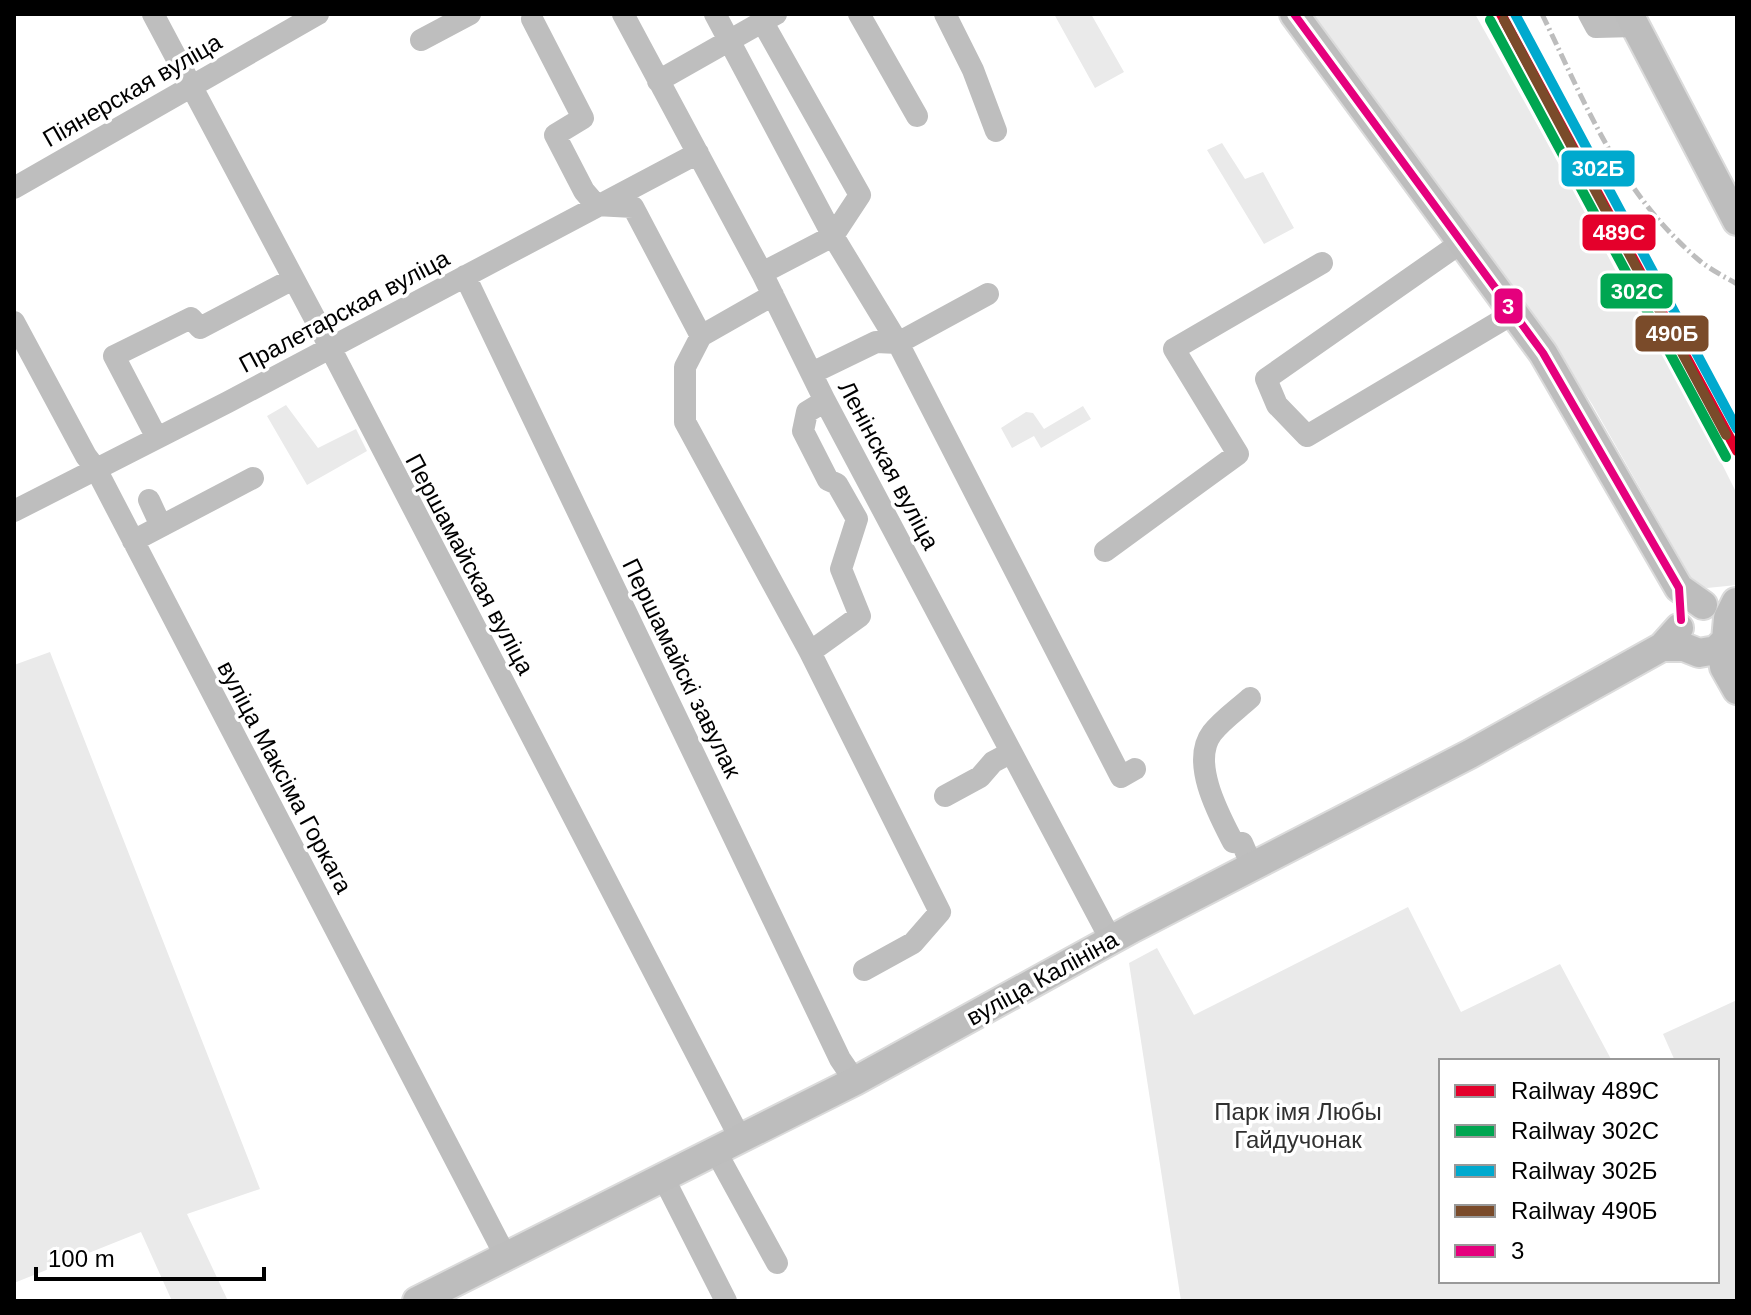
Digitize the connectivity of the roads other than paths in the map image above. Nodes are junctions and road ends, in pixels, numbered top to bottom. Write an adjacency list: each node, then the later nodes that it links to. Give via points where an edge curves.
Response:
1 (153, 14): 16 (street, Першамайская вуліца)
2 (318, 14): 16 (street, Піянерская вуліца)
3 (470, 14): 13 (street)
4 (623, 14): 15 (street, Ленінская вуліца)
5 (715, 14): 14 (street)
6 (859, 14): 17 (street)
7 (945, 14): 18 (street)
8 (1294, 14): 24 (main road)
9 (1589, 14): 12 (street, via 1596,27)
10 (768, 17): 14 (street); 23 (street, via 860,195)
11 (532, 19): 21 (street, via 583,118 555,135)
12 (1632, 20): 22 (main road)
13 (421, 40)
14 (728, 40): 15 (street); 23 (street)
15 (658, 81): 19 (street, Ленінская вуліца)
16 (193, 85): 20 (street, Піянерская вуліца); 28 (street, Першамайская вуліца)
17 (917, 116)
18 (996, 131)
19 (698, 153): 21 (street, Пралетарская вуліца); 26 (street, Ленінская вуліца)
20 (14, 188)
21 (596, 205): 27 (street, Пралетарская вуліца); 33 (street, via 633,207)
22 (1737, 221)
23 (833, 236): 26 (street); 34 (street)
24 (1462, 242): 31 (main road); 31 (street, via 1266,379 1277,405 1307,436)
25 (1322, 263): 45 (street, via 1174,349 1238,454)
26 (762, 273): 30 (street, Ленінская вуліца)
27 (465, 276): 35 (street, Пралетарская вуліца); 55 (street, Першамайскі завулак)
28 (293, 279): 35 (street, Першамайская вуліца); 38 (street, via 200,328 191,318 114,356)
29 (988, 294): 34 (street)
30 (773, 295): 33 (street); 36 (street, Ленінская вуліца)
31 (1514, 313): 46 (main road, via 1543,353)
32 (14, 322): 39 (street, вуліца Максіма Горкага)
33 (701, 336): 47 (street, via 685,367 685,422)
34 (898, 343): 36 (street, via 876,342); 50 (street, via 1121,777)
35 (330, 348): 38 (street, Пралетарская вуліца); 56 (street, Першамайская вуліца)
36 (812, 373): 37 (street, Ленінская вуліца)
37 (825, 401): 47 (street, via 807,412 803,431 828,480 837,484 857,519 841,569 860,616); 49 (street, Ленінская вуліца)
38 (157, 438): 39 (street, Пралетарская вуліца)
39 (96, 469): 42 (street, Пралетарская вуліца); 44 (street, вуліца Максіма Горкага)
40 (253, 478): 43 (street)
41 (149, 500): 43 (street)
42 (14, 511)
43 (161, 526): 44 (street)
44 (133, 541): 58 (street, вуліца Максіма Горкага)
45 (1105, 551)
46 (1709, 634): 52 (main road, вуліца Калініна)
47 (810, 652): 54 (street, via 940,912 913,943)
48 (1250, 698): 52 (street, via 1211,734 1205,752 1206,779 1224,825 1233,842 1242,843)
49 (1010, 753): 51 (street); 53 (street, Ленінская вуліца)
50 (1135, 769)
51 (945, 796)
52 (1252, 866): 53 (main road, вуліца Калініна)
53 (1111, 940): 55 (main road, вуліца Калініна)
54 (864, 970)
55 (855, 1081): 56 (main road, вуліца Калініна)
56 (728, 1144): 57 (main road, вуліца Калініна); 59 (street, Першамайская вуліца)
57 (663, 1177): 58 (main road, вуліца Калініна); 61 (street)
58 (506, 1257): 60 (main road, вуліца Калініна)
59 (777, 1263)
60 (417, 1301)
61 (726, 1301)

